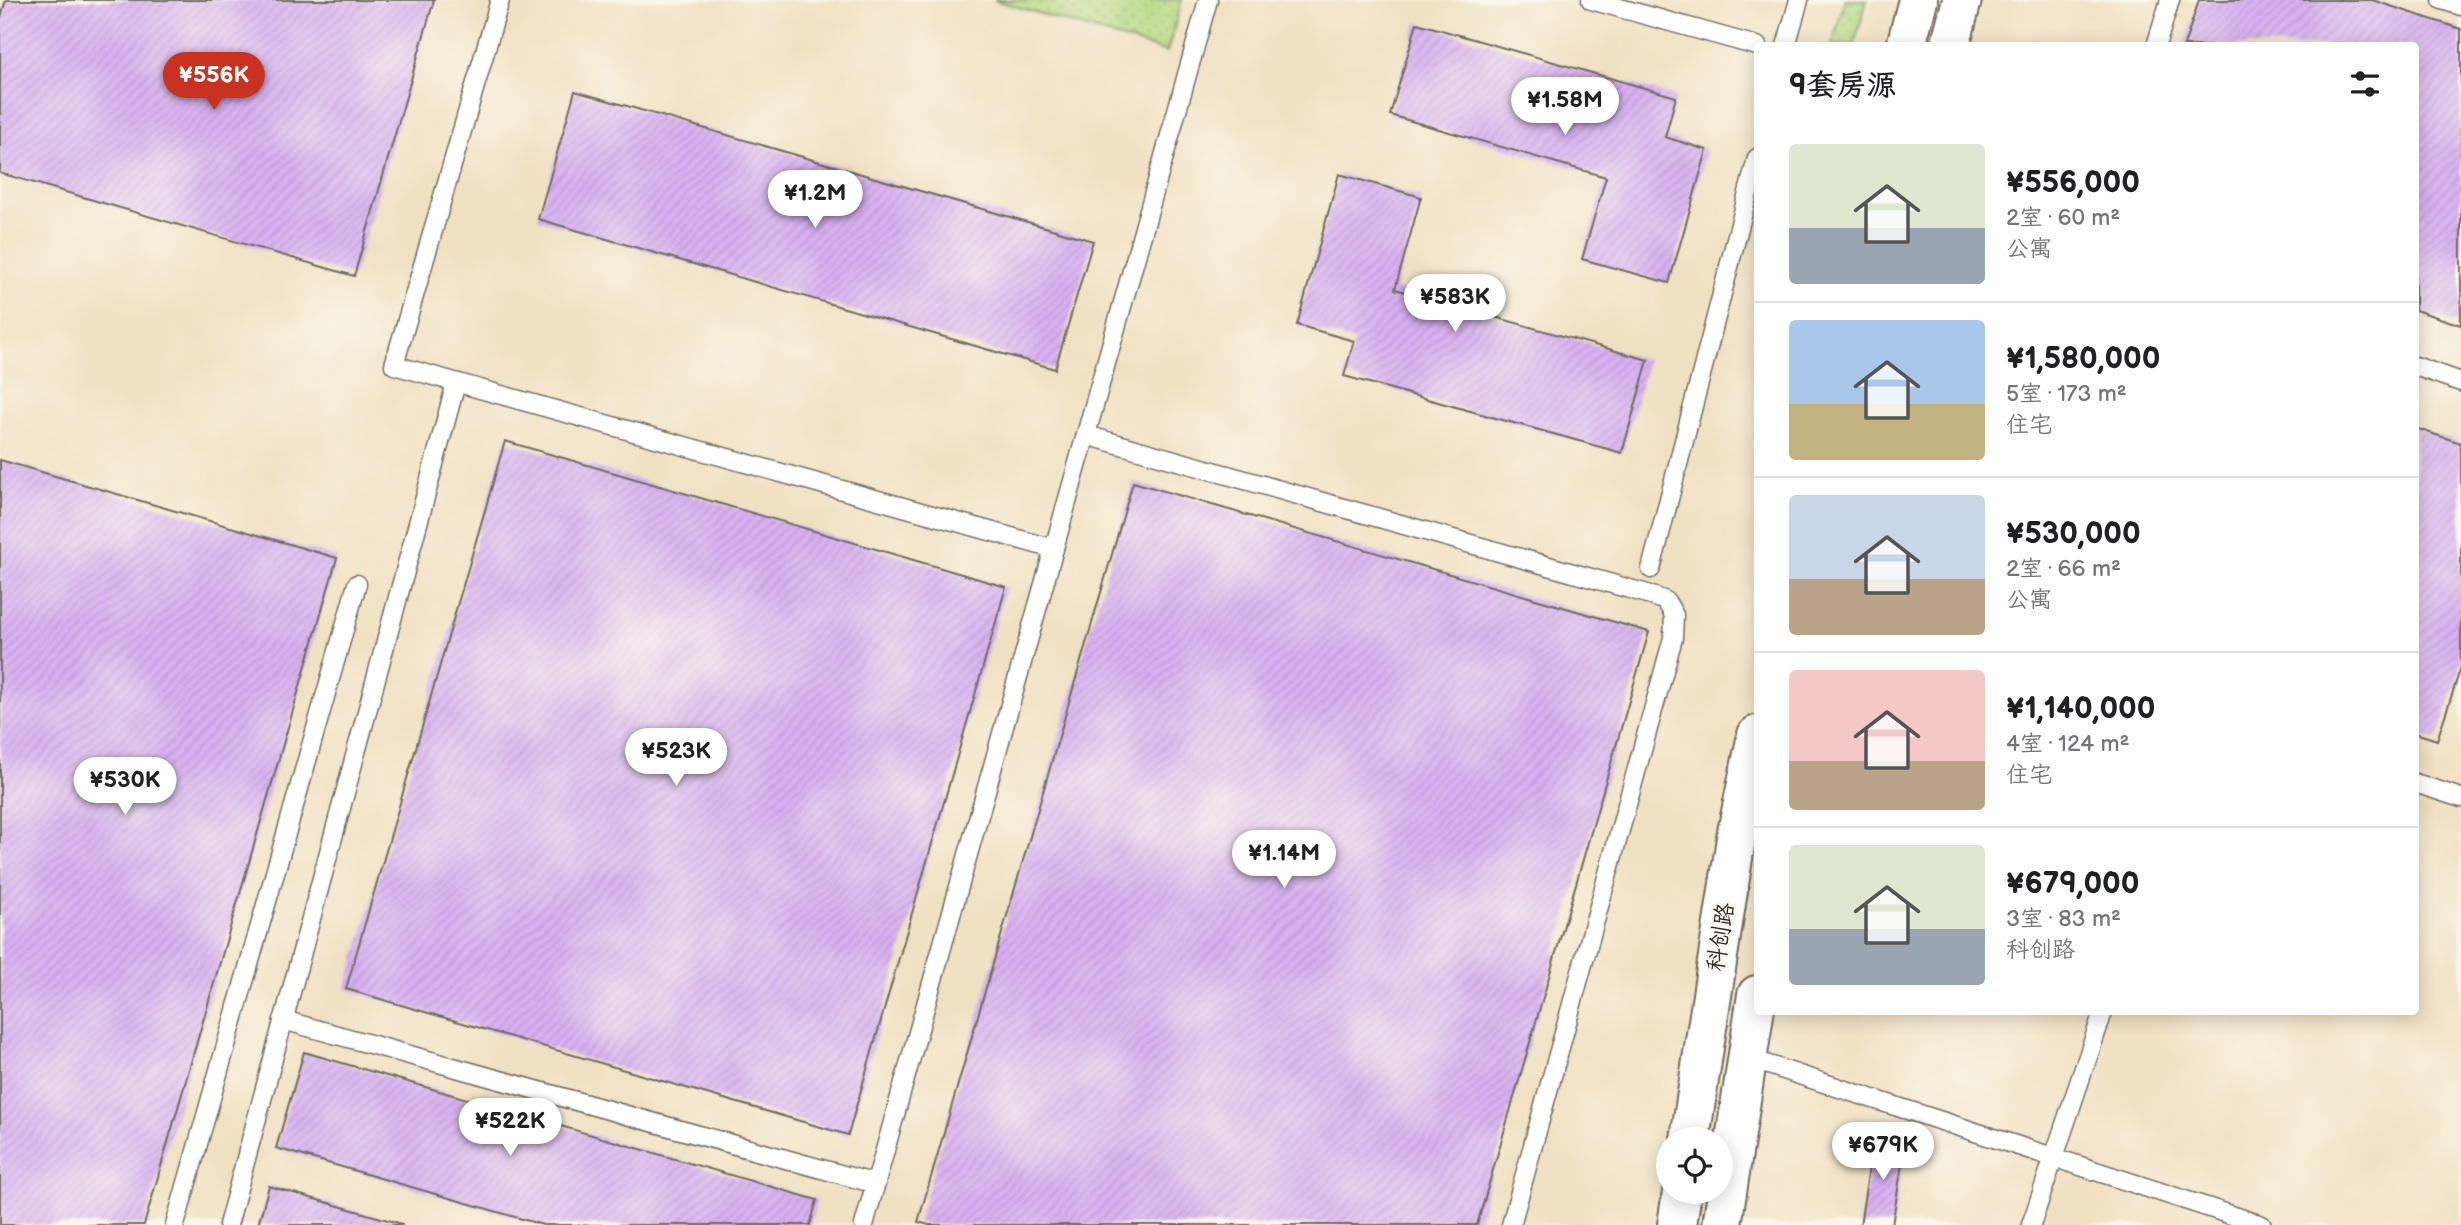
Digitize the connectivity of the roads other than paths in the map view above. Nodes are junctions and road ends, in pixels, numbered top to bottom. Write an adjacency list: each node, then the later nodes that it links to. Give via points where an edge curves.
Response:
1 (500, 0): 18 (lane, via 394,365)
2 (1208, 0): 19 (lane)
3 (1591, 0): 14 (lane)
4 (1799, 0): 10 (lane)
5 (1917, 0): 11 (street)
6 (1962, 0): 12 (street)
7 (2170, 0): 13 (lane)
8 (2442, 0): 9 (lane)
9 (2461, 6)
10 (1787, 42)
11 (1907, 42)
12 (1951, 42)
13 (2157, 42)
14 (1754, 45)
15 (1754, 170): 21 (lane)
16 (2419, 367): 17 (lane)
17 (2461, 382)
18 (456, 383): 20 (lane); 28 (lane)
19 (1086, 435): 20 (lane); 37 (lane, via 1644,593 1666,601 1674,615 1673,638)
20 (1054, 549): 32 (lane)
21 (1651, 569)
22 (358, 584): 34 (lane)
23 (1754, 750): 30 (street, 科创路)
24 (2419, 784): 25 (lane)
25 (2461, 798)
26 (1754, 1014): 29 (street)
27 (2102, 1015): 31 (lane)
28 (284, 1020): 32 (lane); 35 (lane)
29 (1747, 1058): 31 (lane); 39 (street)
30 (1692, 1127)
31 (2054, 1157): 40 (lane); 41 (lane)
32 (876, 1184): 36 (lane)
33 (1680, 1204): 38 (street)
34 (175, 1225)
35 (228, 1225)
36 (864, 1225)
37 (1511, 1225)
38 (1677, 1225)
39 (1722, 1225)
40 (2031, 1225)
41 (2262, 1225)

